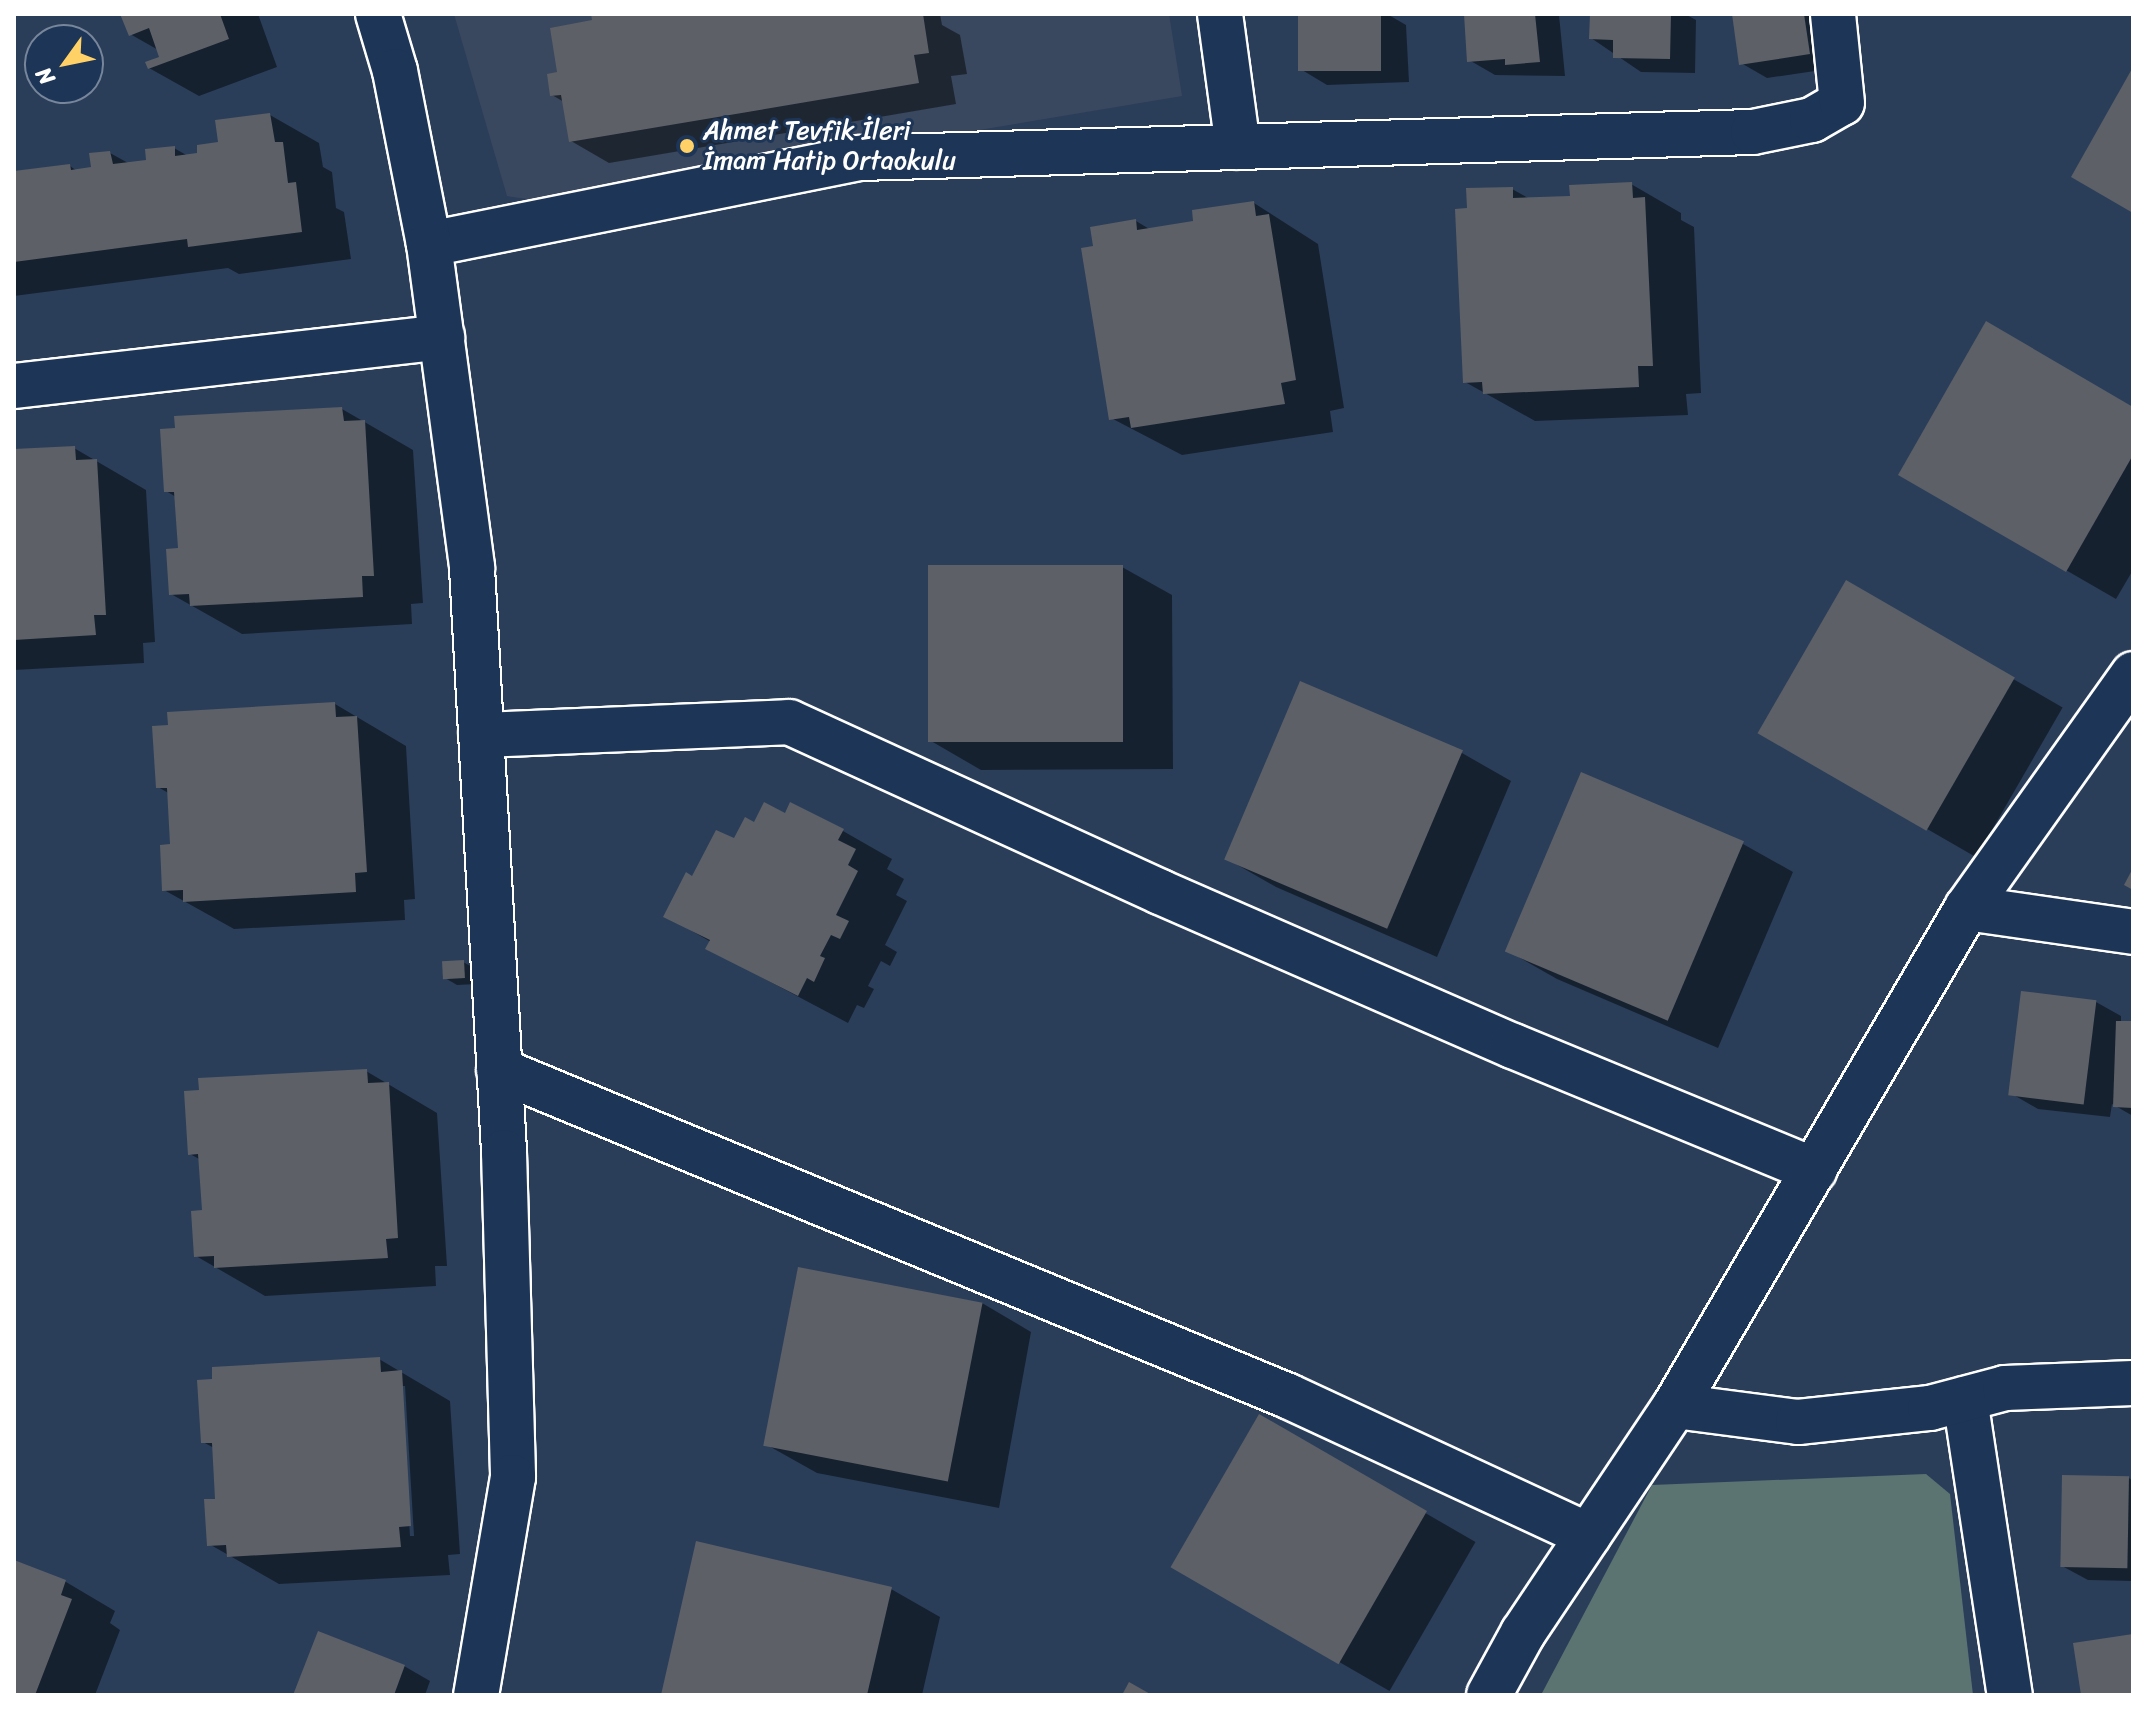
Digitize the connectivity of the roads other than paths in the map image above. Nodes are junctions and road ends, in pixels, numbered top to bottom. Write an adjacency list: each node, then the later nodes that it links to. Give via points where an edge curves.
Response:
1 (378, 14): 5 (street, via 395,71)
2 (1220, 14): 4 (street)
3 (1833, 14): 4 (street, via 1842,103 1812,120 1753,132)
4 (1238, 147): 5 (street, via 860,158)
5 (429, 244): 6 (street)
6 (442, 337): 7 (street); 9 (street, via 472,568)
7 (14, 386)
8 (2133, 674): 10 (street)
9 (481, 735): 12 (street); 13 (street, via 789,722 1146,886)
10 (1967, 908): 11 (street); 13 (street)
11 (2133, 932)
12 (499, 1070): 17 (street, via 1274,1390); 18 (street, via 513,1477)
13 (1814, 1170): 16 (street)
14 (2133, 1383): 15 (street, via 2005,1388)
15 (1965, 1399): 16 (street, via 1930,1408 1798,1422); 20 (street)
16 (1675, 1406): 17 (street)
17 (1588, 1535): 19 (street)
18 (476, 1695)
19 (1489, 1695)
20 (2010, 1695)

